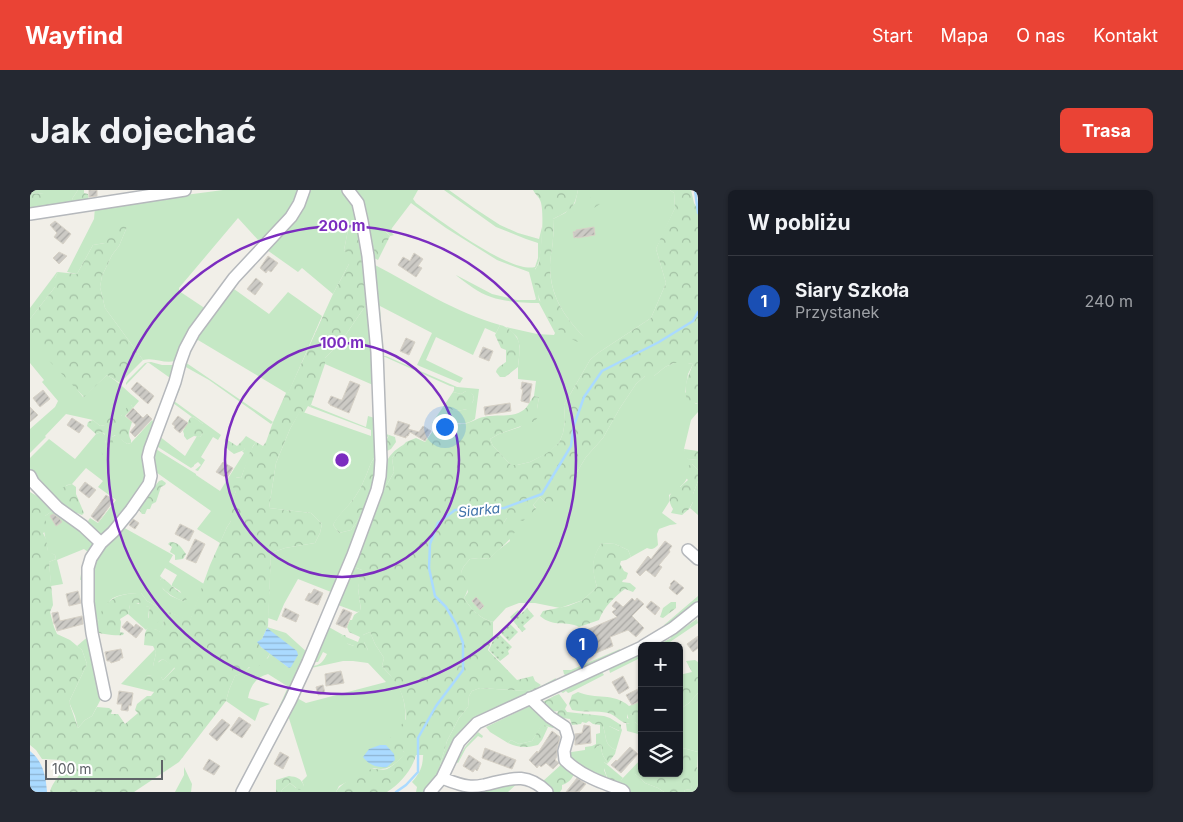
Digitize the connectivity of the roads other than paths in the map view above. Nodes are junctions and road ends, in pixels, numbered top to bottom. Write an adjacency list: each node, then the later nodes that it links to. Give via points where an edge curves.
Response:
1 (185, 190): 4 (street)
2 (304, 190): 6 (street, via 291,217 234,278 194,332 180,362 150,449 149,484)
3 (348, 190): 15 (street, via 358,203 368,256 377,352 380,476 353,555 306,668)
4 (30, 214)
5 (30, 476): 6 (street, via 58,508)
6 (101, 543): 12 (street, via 88,568 88,602)
7 (688, 550): 8 (street)
8 (698, 559)
9 (698, 608): 10 (street)
10 (649, 642)
11 (638, 648): 13 (street)
12 (105, 695)
13 (530, 698): 14 (street, via 477,723 459,742); 18 (street, via 565,727 568,737 565,760 570,765)
14 (442, 778): 16 (street); 17 (street, via 467,786 526,779 539,784)
15 (242, 792)
16 (430, 792)
17 (547, 792)
18 (624, 792)

